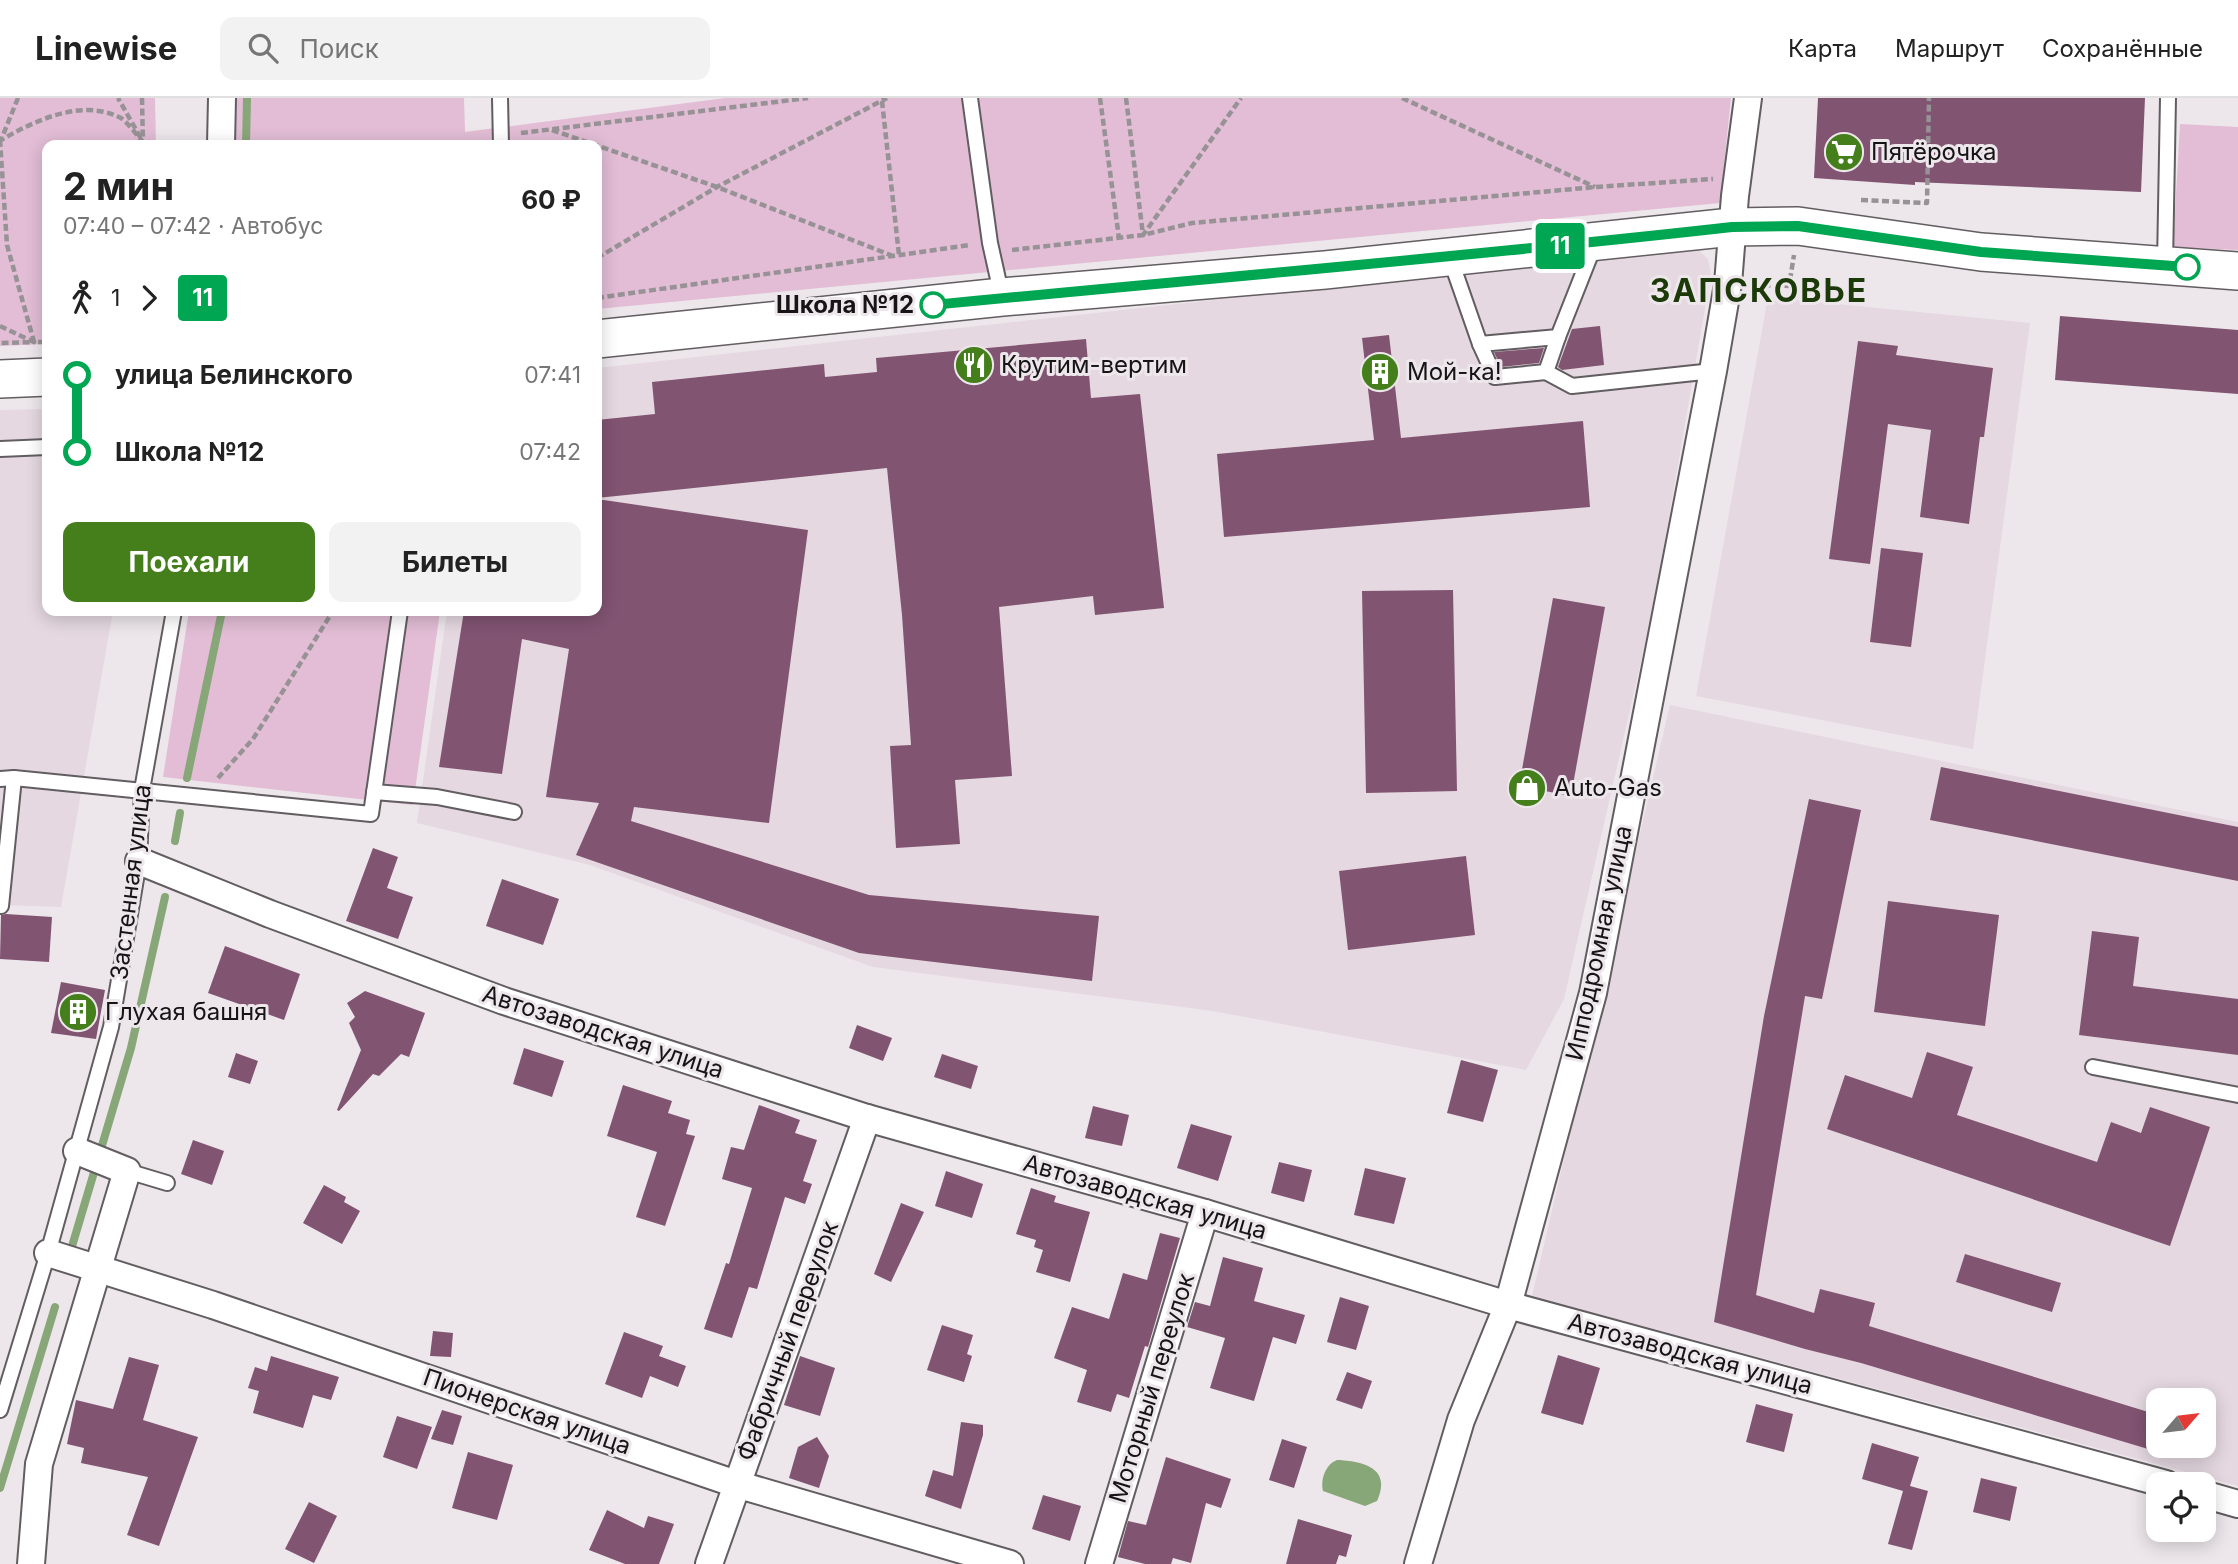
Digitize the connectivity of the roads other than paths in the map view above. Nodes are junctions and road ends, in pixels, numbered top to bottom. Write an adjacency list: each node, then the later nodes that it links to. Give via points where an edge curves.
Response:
1 (222, 98): 6 (street)
2 (500, 98): 7 (lane)
3 (970, 98): 13 (lane)
4 (1748, 98): 8 (street, Ипподромная улица)
5 (2168, 98): 11 (lane)
6 (221, 140)
7 (501, 140)
8 (1734, 211): 9 (main road); 11 (main road, via 1798,226 1981,252); 17 (street, Ипподромная улица, via 1728,284)
9 (1595, 242): 10 (main road); 14 (lane)
10 (1450, 256): 13 (main road); 16 (lane)
11 (2165, 265): 12 (main road)
12 (2238, 271)
13 (1002, 297): 15 (main road)
14 (1558, 337): 16 (lane); 18 (lane)
15 (602, 339)
16 (1480, 344): 18 (lane, via 1496,377)
17 (1713, 371): 18 (lane, via 1572,386); 39 (street, Ипподромная улица, via 1593,993)
18 (1546, 372)
19 (42, 377): 20 (main road)
20 (0, 379)
21 (42, 447): 22 (lane)
22 (0, 449)
23 (173, 616): 26 (lane, Застенная улица)
24 (399, 616): 27 (lane)
25 (7, 778): 26 (lane); 30 (lane)
26 (142, 790): 27 (lane, via 371,814); 29 (lane, Застенная улица)
27 (374, 792): 28 (lane, via 437,797)
28 (514, 812)
29 (139, 861): 33 (street, Автозаводская улица, via 504,1001); 34 (lane, Застенная улица, via 111,1027)
30 (1, 906)
31 (2093, 1067): 32 (lane)
32 (2238, 1095)
33 (867, 1118): 36 (street, Автозаводская улица); 42 (street, Фабричный переулок)
34 (100, 1160): 35 (lane); 37 (lane, Застенная улица); 38 (street, Застенная улица)
35 (167, 1183)
36 (1205, 1213): 39 (street, Автозаводская улица); 48 (street, Моторный переулок)
37 (48, 1252): 38 (street, Пионерская улица); 40 (lane, Застенная улица)
38 (98, 1267): 42 (street, Пионерская улица); 45 (street, Застенная улица, via 38,1464)
39 (1508, 1305): 41 (street, Автозаводская улица); 49 (street, Ипподромная улица, via 1461,1420)
40 (0, 1410)
41 (2146, 1479)
42 (736, 1484): 46 (street, Фабричный переулок); 47 (street, Пионерская улица)
43 (2216, 1498): 44 (street)
44 (2238, 1504)
45 (31, 1564)
46 (709, 1564)
47 (1010, 1564)
48 (1099, 1564)
49 (1418, 1564)

